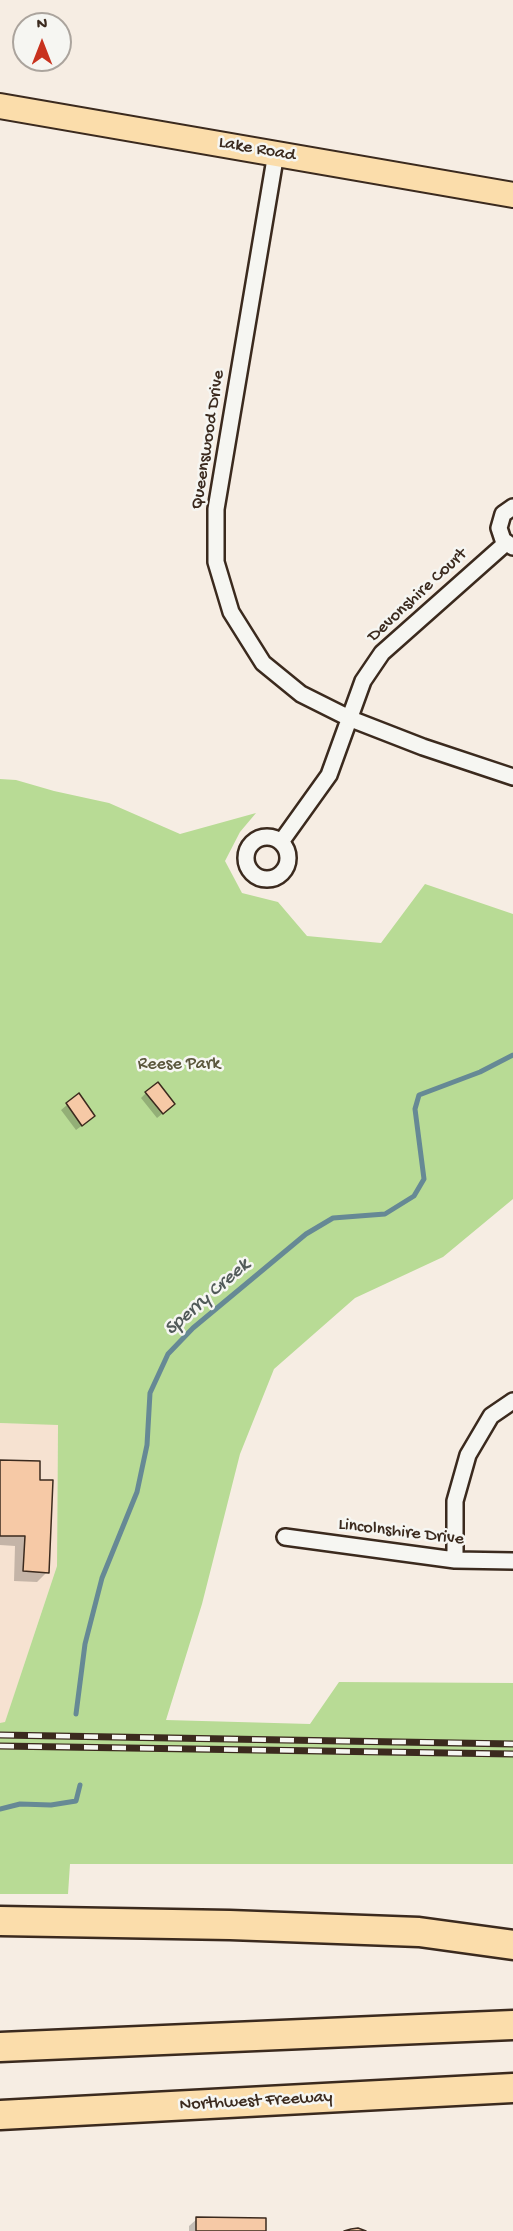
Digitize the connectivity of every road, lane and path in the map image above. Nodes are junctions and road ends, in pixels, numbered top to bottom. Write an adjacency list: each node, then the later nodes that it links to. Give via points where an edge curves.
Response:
1 (0, 106): 2 (main road, Lake Road)
2 (276, 153): 3 (main road, Lake Road); 6 (street, Queenswood Drive, via 216,509 216,562 231,612 264,663 301,694)
3 (513, 195)
4 (513, 507): 5 (street, Devonshire Court, via 500,521 500,534)
5 (509, 545): 6 (street, Devonshire Court, via 382,653 363,681)
6 (351, 718): 7 (street, Queenswood Drive); 8 (street, Devonshire Court, via 329,775)
7 (513, 777)
8 (281, 842)
9 (513, 1401): 11 (street, via 491,1416 468,1455 455,1501)
10 (285, 1537): 11 (street, Lincolnshire Drive)
11 (455, 1560): 12 (street, Lincolnshire Drive)
12 (513, 1561)
13 (0, 1921): 14 (highway, via 419,1932)
14 (513, 1945)
15 (513, 2025): 16 (highway)
16 (0, 2048)
17 (513, 2088): 18 (highway, Northwest Freeway)
18 (0, 2115)

